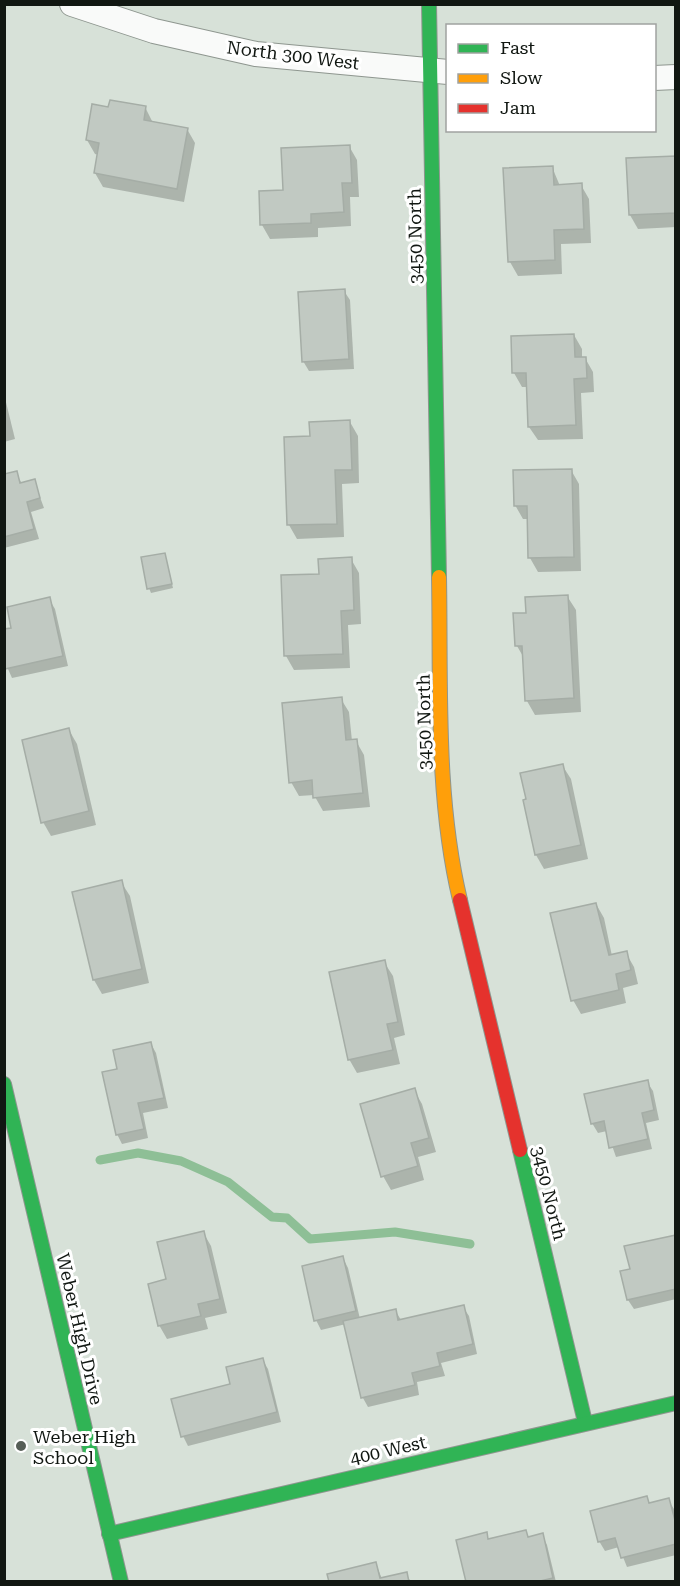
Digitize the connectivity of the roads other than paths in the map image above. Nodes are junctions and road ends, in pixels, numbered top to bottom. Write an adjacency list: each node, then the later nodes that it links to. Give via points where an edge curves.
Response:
1 (72, 4): 3 (street, North 300 West, via 154,31 256,54)
2 (429, 4): 3 (street, 3450 North)
3 (439, 72): 8 (street, 3450 North, via 442,778 452,867)
4 (675, 77): 5 (street)
5 (656, 78)
6 (4, 1084): 9 (street, Weber High Drive)
7 (675, 1403): 8 (street, 400 West)
8 (585, 1422): 9 (street, 400 West)
9 (109, 1534): 10 (street, Weber High Drive)
10 (121, 1581)

